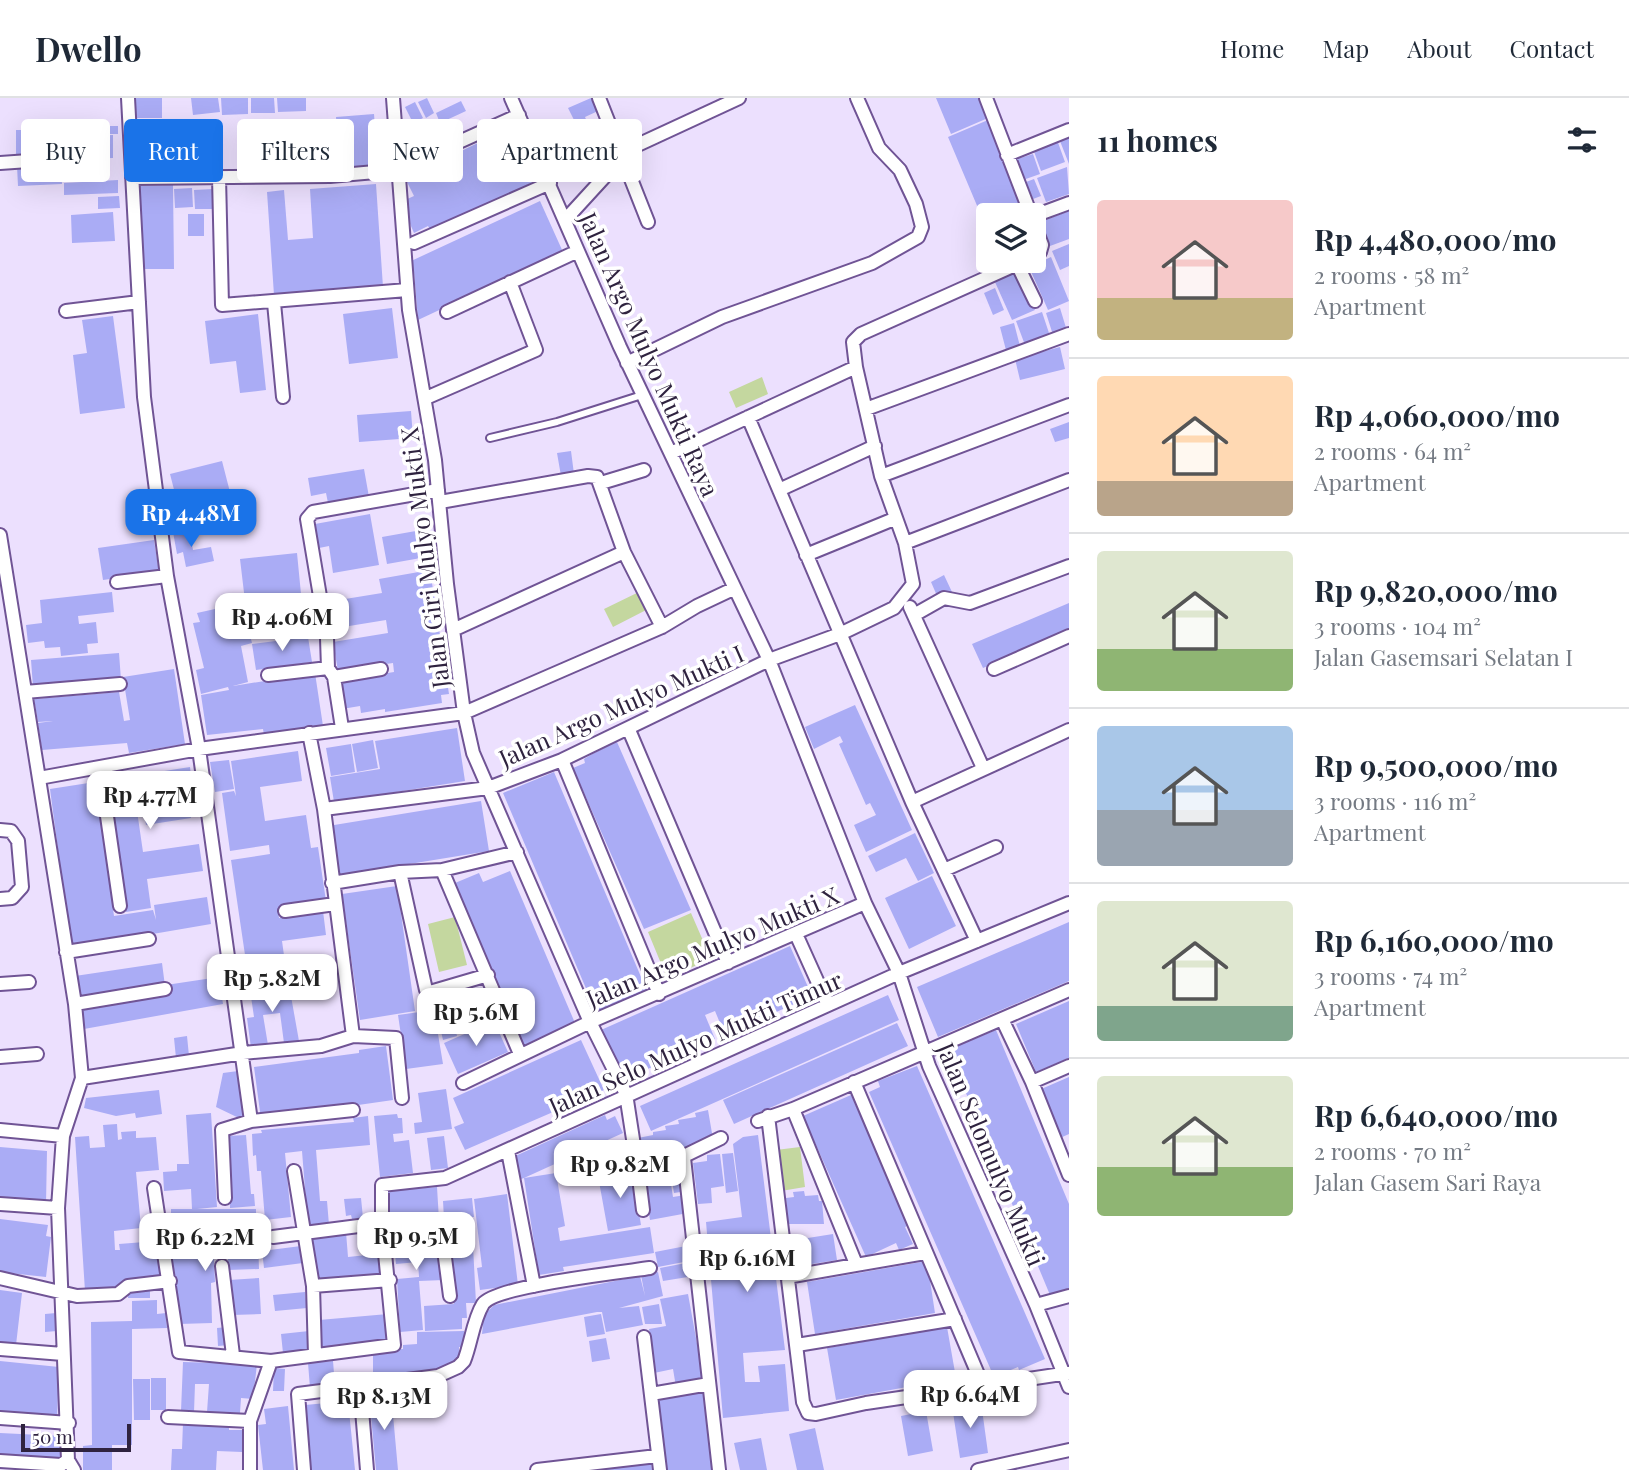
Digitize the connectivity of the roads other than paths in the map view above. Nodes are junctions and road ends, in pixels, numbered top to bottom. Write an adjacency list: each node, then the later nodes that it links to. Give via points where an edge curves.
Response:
1 (128, 98): 9 (street)
2 (393, 98): 10 (street, Jalan Giri Mulyo Mukti X)
3 (511, 98): 8 (street, Jalan Argo Mulyo Mukti Raya)
4 (598, 98): 12 (street)
5 (739, 98): 15 (street)
6 (857, 98): 44 (street, via 879,148 900,170 916,204 922,227 918,237 872,263 722,317)
7 (986, 98): 16 (street)
8 (519, 115): 11 (street, Jalan Argo Mulyo Mukti Raya); 14 (street)
9 (129, 119)
10 (396, 119)
11 (521, 119)
12 (608, 119)
13 (1069, 130): 16 (street)
14 (463, 140)
15 (642, 143)
16 (1007, 155): 27 (street)
17 (21, 162): 18 (street)
18 (0, 163)
19 (368, 171): 20 (street)
20 (223, 177)
21 (132, 182): 39 (street)
22 (219, 182): 40 (street, via 222,306)
23 (404, 182): 37 (street, Jalan Giri Mulyo Mukti X)
24 (598, 182): 30 (street)
25 (634, 182): 31 (street)
26 (550, 183): 30 (street, Jalan Argo Mulyo Mukti Raya); 32 (street)
27 (1027, 203)
28 (1069, 203): 29 (street)
29 (1046, 211)
30 (566, 219): 33 (street, Jalan Argo Mulyo Mukti Raya)
31 (648, 222)
32 (414, 243)
33 (578, 251): 36 (street); 44 (street, Jalan Argo Mulyo Mukti Raya)
34 (997, 273): 45 (street, via 861,334 852,348)
35 (1025, 273): 38 (street)
36 (510, 282): 42 (street); 48 (street, via 536,350)
37 (407, 290): 40 (street); 48 (street, Jalan Giri Mulyo Mukti X)
38 (1035, 301)
39 (139, 302): 41 (street); 63 (street, via 144,397)
40 (274, 303): 47 (street)
41 (66, 310)
42 (447, 312)
43 (1069, 334): 50 (street)
44 (627, 363): 46 (street, Jalan Argo Mulyo Mukti Raya)
45 (856, 367): 50 (street, Jalan Argo Mulyo Mukti I); 51 (street)
46 (642, 395): 52 (lane); 54 (street, Jalan Argo Mulyo Mukti Raya)
47 (283, 397)
48 (426, 398): 60 (street, Jalan Giri Mulyo Mukti X)
49 (1069, 404): 56 (street)
50 (866, 409): 53 (street, Jalan Argo Mulyo Mukti I)
51 (748, 417): 54 (street); 59 (street)
52 (491, 438)
53 (875, 446): 56 (street, Jalan Argo Mulyo Mukti I); 59 (street)
54 (670, 453): 72 (street, Jalan Argo Mulyo Mukti Raya)
55 (644, 470): 58 (street)
56 (881, 476): 62 (street, Jalan Argo Mulyo Mukti I)
57 (1069, 480): 65 (street)
58 (601, 483): 60 (street, via 588,476); 66 (street)
59 (779, 490): 67 (street)
60 (439, 496): 74 (street, Jalan Giri Mulyo Mukti X); 80 (street, via 307,519)
61 (231, 509): 63 (street)
62 (894, 519): 65 (street, Jalan Argo Mulyo Mukti I); 67 (street)
63 (160, 523): 70 (street)
64 (0, 535): 69 (street)
65 (905, 542): 75 (street, Jalan Argo Mulyo Mukti I, via 914,584 908,594 894,608)
66 (624, 552): 73 (street); 74 (street)
67 (806, 555): 75 (street)
68 (1069, 566): 92 (street, via 970,603 944,598 912,611)
69 (3, 570): 83 (street)
70 (167, 576): 71 (street); 89 (street)
71 (117, 582)
72 (733, 589): 73 (street); 77 (street, Jalan Argo Mulyo Mukti Raya)
73 (662, 627): 84 (street)
74 (453, 630): 84 (street, Jalan Giri Mulyo Mukti X)
75 (840, 635): 77 (street, Jalan Argo Mulyo Mukti I); 95 (street)
76 (1069, 636): 79 (street)
77 (769, 660): 86 (street, Jalan Argo Mulyo Mukti I); 105 (street, Jalan Argo Mulyo Mukti Raya)
78 (381, 669): 80 (street)
79 (994, 669)
80 (331, 673): 81 (street); 85 (street)
81 (268, 675)
82 (120, 684): 83 (street)
83 (25, 692): 93 (street)
84 (464, 713): 85 (street); 94 (street, Jalan Giri Mulyo Mukti X, via 473,753)
85 (342, 728): 88 (street)
86 (629, 730): 90 (street, Jalan Argo Mulyo Mukti I); 114 (street)
87 (1069, 730): 92 (street)
88 (309, 733): 89 (street); 96 (street)
89 (199, 749): 91 (street); 129 (street)
90 (562, 760): 94 (street, Jalan Argo Mulyo Mukti I); 121 (street)
91 (100, 768): 93 (street); 108 (street)
92 (982, 768): 95 (street)
93 (39, 778): 113 (street)
94 (488, 788): 96 (street, Jalan Argo Mulyo Mukti I); 99 (street, Jalan Giri Mulyo Mukti X)
95 (912, 803): 101 (street)
96 (324, 809): 103 (street)
97 (0, 830): 104 (street, via 16,835 22,887 12,898)
98 (996, 847): 101 (street)
99 (517, 852): 100 (street); 125 (street, Jalan Giri Mulyo Mukti X)
100 (442, 870): 102 (street); 116 (street)
101 (944, 870): 112 (street)
102 (400, 872): 103 (street); 116 (street, via 426,990)
103 (332, 883): 107 (street)
104 (0, 899)
105 (865, 903): 110 (street, Jalan Argo Mulyo Mukti X); 115 (street, Jalan Argo Mulyo Mukti Raya)
106 (1069, 903): 112 (street, Jalan Selo Mulyo Mukti Timur)
107 (335, 904): 109 (street); 126 (street)
108 (120, 906)
109 (285, 911)
110 (796, 934): 114 (street, Jalan Argo Mulyo Mukti X); 123 (street)
111 (149, 939): 113 (street)
112 (976, 941): 115 (street, Jalan Selo Mulyo Mukti Timur)
113 (66, 953): 122 (street)
114 (728, 963): 121 (street, Jalan Argo Mulyo Mukti X)
115 (899, 973): 123 (street, Jalan Selo Mulyo Mukti Timur); 127 (street, Jalan Selomulyo Mukti)
116 (488, 975): 130 (street)
117 (29, 982): 118 (street)
118 (0, 984)
119 (165, 989): 122 (street)
120 (1069, 990): 124 (street)
121 (659, 994): 125 (street, Jalan Argo Mulyo Mukti X)
122 (75, 1004): 133 (street)
123 (828, 1005): 137 (street, Jalan Selo Mulyo Mukti Timur)
124 (1002, 1019): 127 (street); 135 (street)
125 (590, 1022): 130 (street, Jalan Argo Mulyo Mukti X); 137 (street, Jalan Giri Mulyo Mukti X)
126 (353, 1036): 129 (street, via 321,1046); 138 (street, via 396,1038)
127 (924, 1052): 134 (street); 174 (street, Jalan Selomulyo Mukti)
128 (37, 1054): 131 (street)
129 (243, 1054): 133 (street); 141 (street)
130 (520, 1054): 136 (street, Jalan Argo Mulyo Mukti X)
131 (0, 1057)
132 (1069, 1066): 135 (street)
133 (82, 1078): 143 (street)
134 (854, 1082): 139 (street); 161 (street)
135 (1032, 1082): 145 (street)
136 (463, 1083)
137 (626, 1094): 146 (street, Jalan Selo Mulyo Mukti Timur); 150 (street, Jalan Giri Mulyo Mukti X)
138 (402, 1098)
139 (793, 1109): 162 (street); 165 (street, via 763,1119)
140 (353, 1110): 141 (street)
141 (251, 1121): 152 (street, via 222,1130)
142 (0, 1130): 143 (street)
143 (63, 1136): 154 (street)
144 (721, 1138): 147 (street)
145 (1064, 1149): 149 (street)
146 (508, 1151): 156 (street, Jalan Selo Mulyo Mukti Timur, via 445,1178 383,1184); 170 (street)
147 (684, 1158): 150 (street); 184 (street)
148 (294, 1171): 157 (street)
149 (1069, 1175)
150 (639, 1178): 155 (street, Jalan Giri Mulyo Mukti X)
151 (154, 1188): 159 (street)
152 (225, 1198)
153 (0, 1204): 154 (street)
154 (58, 1208): 171 (street)
155 (643, 1210)
156 (383, 1226): 157 (street); 167 (street, Jalan Selo Mulyo Mukti Timur); 172 (street, via 441,1227)
157 (304, 1232): 160 (street); 169 (street)
158 (255, 1234): 159 (street)
159 (162, 1236): 168 (street)
160 (273, 1237)
161 (925, 1253): 162 (street); 175 (street)
162 (856, 1264): 165 (street)
163 (222, 1266): 180 (street)
164 (650, 1268): 170 (street)
165 (787, 1277): 177 (street)
166 (0, 1278): 171 (street)
167 (390, 1280): 169 (street); 181 (street, Jalan Selo Mulyo Mukti Timur, via 394,1345)
168 (170, 1281): 171 (street, via 128,1286 118,1294); 180 (street, via 179,1352)
169 (313, 1286): 181 (street)
170 (534, 1286): 185 (street, via 498,1294 482,1305 458,1367 438,1376)
171 (62, 1293): 179 (street)
172 (450, 1296)
173 (1069, 1296): 174 (street)
174 (1036, 1306): 183 (street, Jalan Selomulyo Mukti)
175 (955, 1319): 177 (street); 186 (street)
176 (644, 1337): 187 (street)
177 (797, 1345): 186 (street, via 808,1413)
178 (0, 1349): 179 (street)
179 (63, 1354): 191 (street)
180 (233, 1355): 182 (street)
181 (316, 1355): 182 (street)
182 (271, 1361): 190 (street)
183 (1067, 1378): 186 (street)
184 (709, 1384): 187 (street); 203 (street)
185 (360, 1386): 199 (street, via 297,1396); 200 (street)
186 (983, 1386)
187 (652, 1394): 193 (street)
188 (168, 1417): 190 (street)
189 (0, 1418): 191 (street)
190 (250, 1421): 198 (street)
191 (69, 1423): 195 (street)
192 (1069, 1450): 196 (street)
193 (657, 1456): 197 (street); 202 (street)
194 (0, 1461): 195 (street)
195 (71, 1465)
196 (1014, 1466): 204 (street)
197 (599, 1467): 201 (street)
198 (250, 1470)
199 (304, 1470)
200 (367, 1470)
201 (537, 1470)
202 (660, 1470)
203 (719, 1470)
204 (978, 1470)

